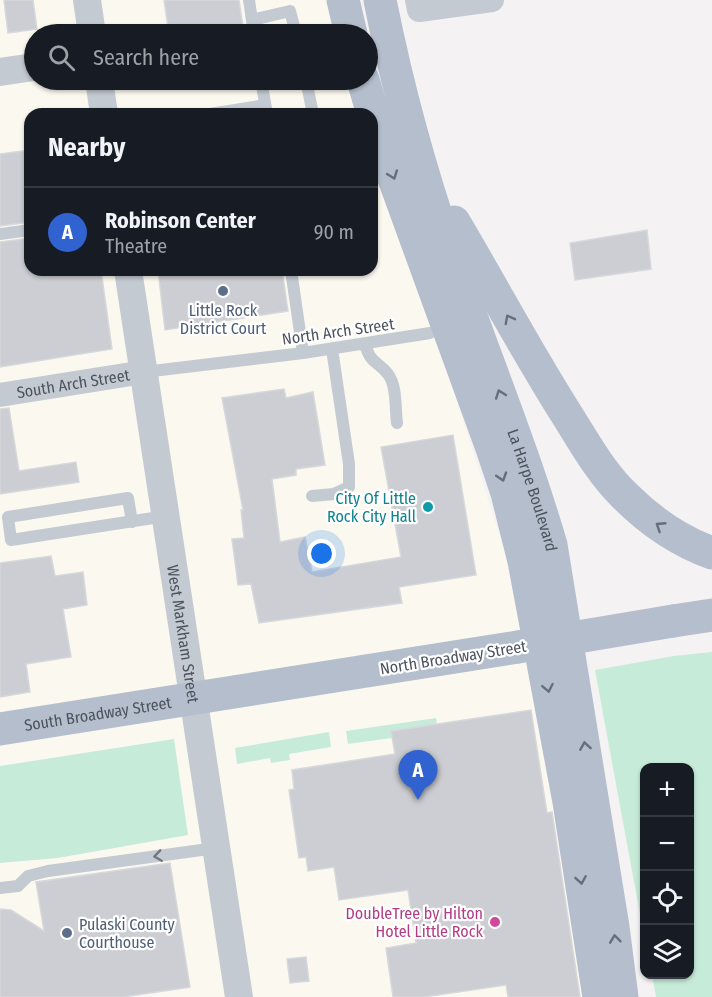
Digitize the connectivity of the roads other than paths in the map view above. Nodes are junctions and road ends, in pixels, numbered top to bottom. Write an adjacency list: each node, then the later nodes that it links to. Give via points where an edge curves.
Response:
1 (87, 0): 10 (street)
2 (249, 0): 9 (lane)
3 (299, 0): 8 (lane)
4 (343, 0): 13 (main road)
5 (380, 0): 48 (main road, La Harpe Boulevard, one-way to 5, via 551,545 412,142)
6 (492, 0): 7 (street)
7 (408, 3): 40 (main road, one-way to 7, bridge, via 657,524 623,495 595,459 517,334 454,222 405,51)
8 (290, 11): 9 (lane); 12 (lane)
9 (252, 20): 11 (lane)
10 (91, 24)
11 (253, 24)
12 (293, 24)
13 (349, 24)
14 (24, 68): 15 (street)
15 (0, 72)
16 (100, 90): 20 (street)
17 (263, 90): 21 (lane)
18 (308, 90): 22 (lane)
19 (366, 90): 23 (main road, La Harpe Boulevard, one-way to 23)
20 (103, 108)
21 (266, 108)
22 (312, 108)
23 (371, 108)
24 (378, 131): 47 (main road, La Harpe Boulevard, one-way to 47, via 507,493 524,561 569,802)
25 (24, 231): 26 (lane)
26 (0, 234)
27 (129, 276): 33 (street, West Markham Street)
28 (292, 276): 32 (lane)
29 (430, 333): 30 (lane, North Arch Street)
30 (365, 344): 31 (lane, North Arch Street); 35 (lane, via 369,357 392,383)
31 (332, 349): 32 (lane, North Arch Street); 36 (lane, via 350,464 349,487 334,494)
32 (303, 353): 33 (lane, North Arch Street)
33 (144, 372): 34 (street, South Arch Street); 37 (street, West Markham Street)
34 (0, 394)
35 (397, 423)
36 (312, 496)
37 (166, 516): 38 (lane); 42 (street, West Markham Street)
38 (132, 522): 39 (lane); 39 (lane, via 128,498 8,517)
39 (5, 538)
40 (712, 553)
41 (712, 615): 42 (main road, North Broadway Street, bridge)
42 (194, 698): 43 (main road, South Broadway Street); 44 (street, West Markham Street)
43 (0, 729)
44 (216, 848): 45 (lane, one-way to 45, via 48,871 28,876 18,886); 46 (street, West Markham Street)
45 (0, 888)
46 (239, 997)
47 (599, 997)
48 (622, 997)

